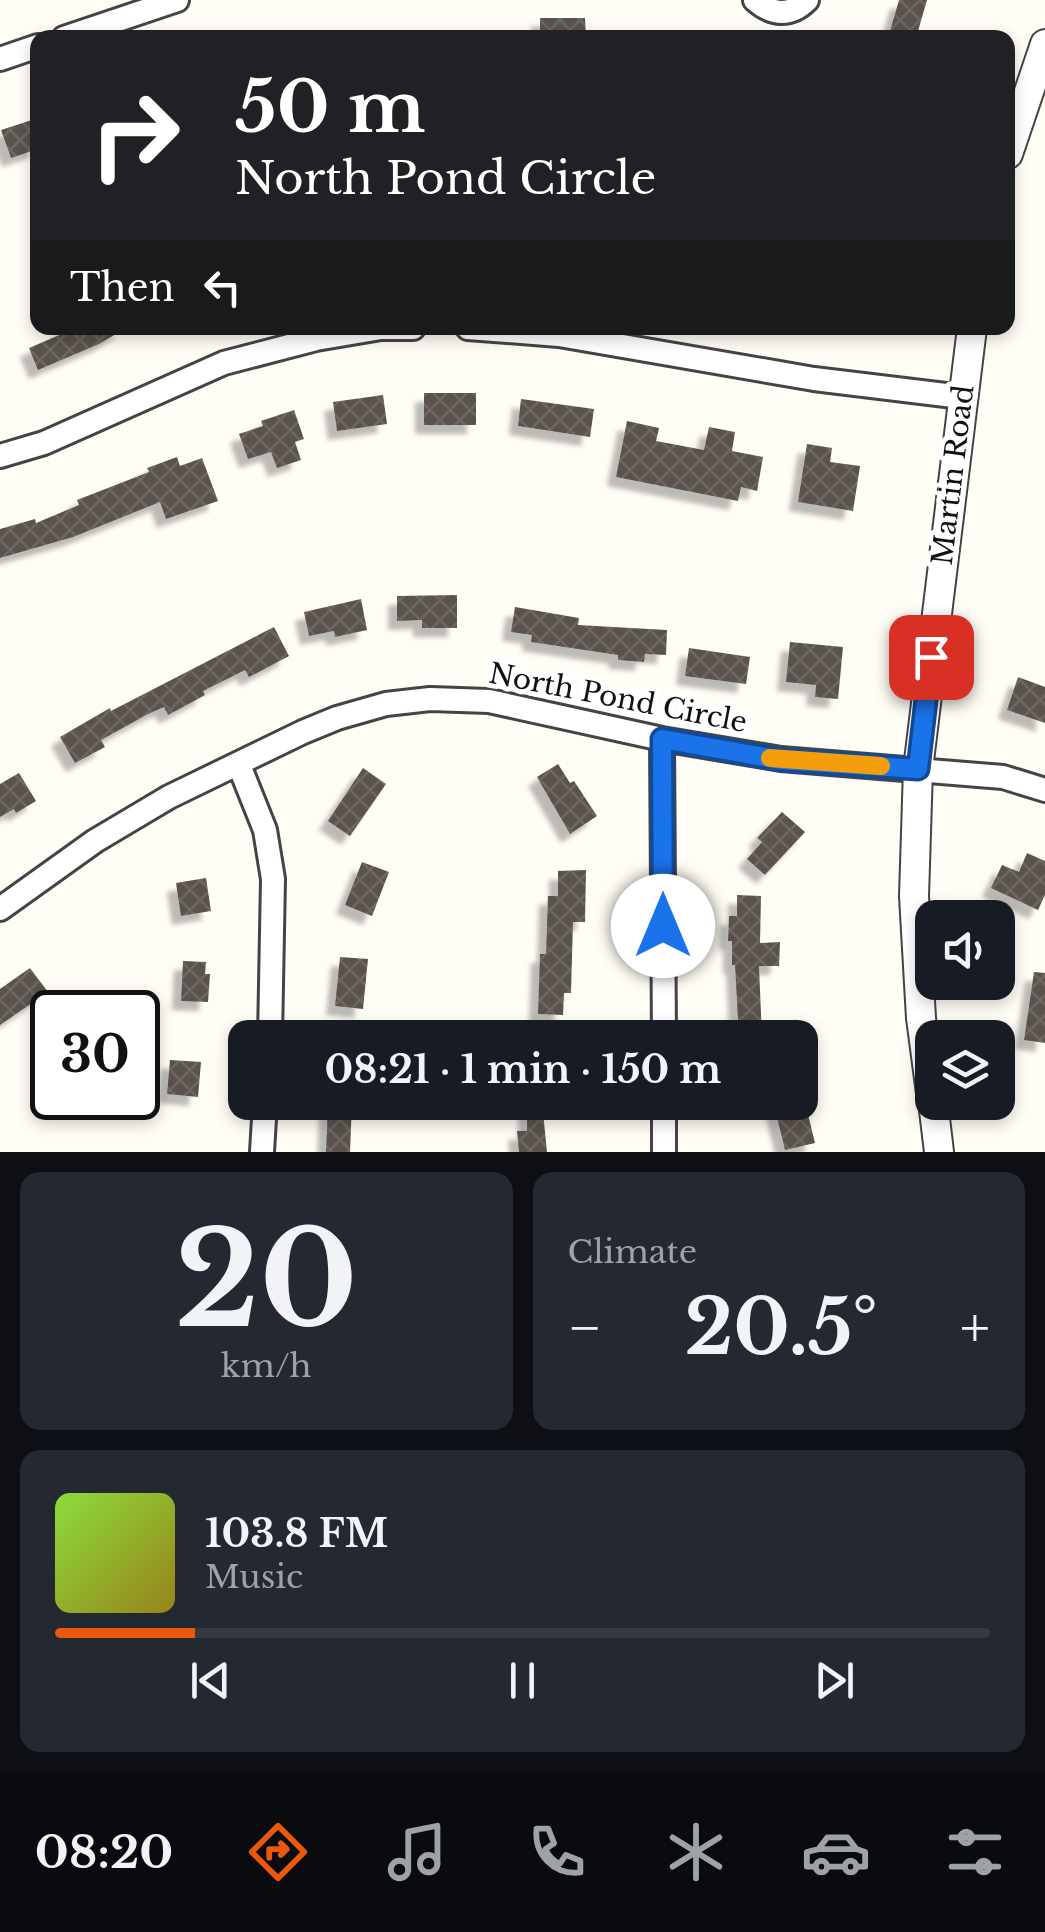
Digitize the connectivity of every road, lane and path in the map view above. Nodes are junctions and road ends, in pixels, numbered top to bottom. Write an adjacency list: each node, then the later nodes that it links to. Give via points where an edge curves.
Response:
1 (177, 0): 4 (street)
2 (755, 0): 3 (street, via 776,13 797,10)
3 (807, 0)
4 (88, 30)
5 (1045, 44): 8 (street)
6 (30, 49): 7 (street)
7 (0, 59)
8 (1015, 133)
9 (340, 335): 13 (street, via 224,363)
10 (559, 335): 12 (street)
11 (971, 335): 12 (street, Martin Road)
12 (962, 397): 16 (street, Martin Road)
13 (0, 456)
14 (662, 739): 15 (street, North Pond Circle, via 489,701 430,698 337,718); 16 (street, North Pond Circle, via 781,760); 20 (street)
15 (239, 765): 18 (street, North Pond Circle, via 95,841); 19 (street, via 265,830 273,878)
16 (918, 769): 17 (street, North Pond Circle, via 1003,777); 21 (street, Martin Road, via 914,896)
17 (1045, 790)
18 (0, 908)
19 (270, 1020)
20 (664, 1020)
21 (921, 1020)
22 (265, 1120): 25 (street)
23 (664, 1120): 26 (street)
24 (935, 1120): 27 (street, Martin Road)
25 (262, 1152)
26 (664, 1152)
27 (939, 1152)

